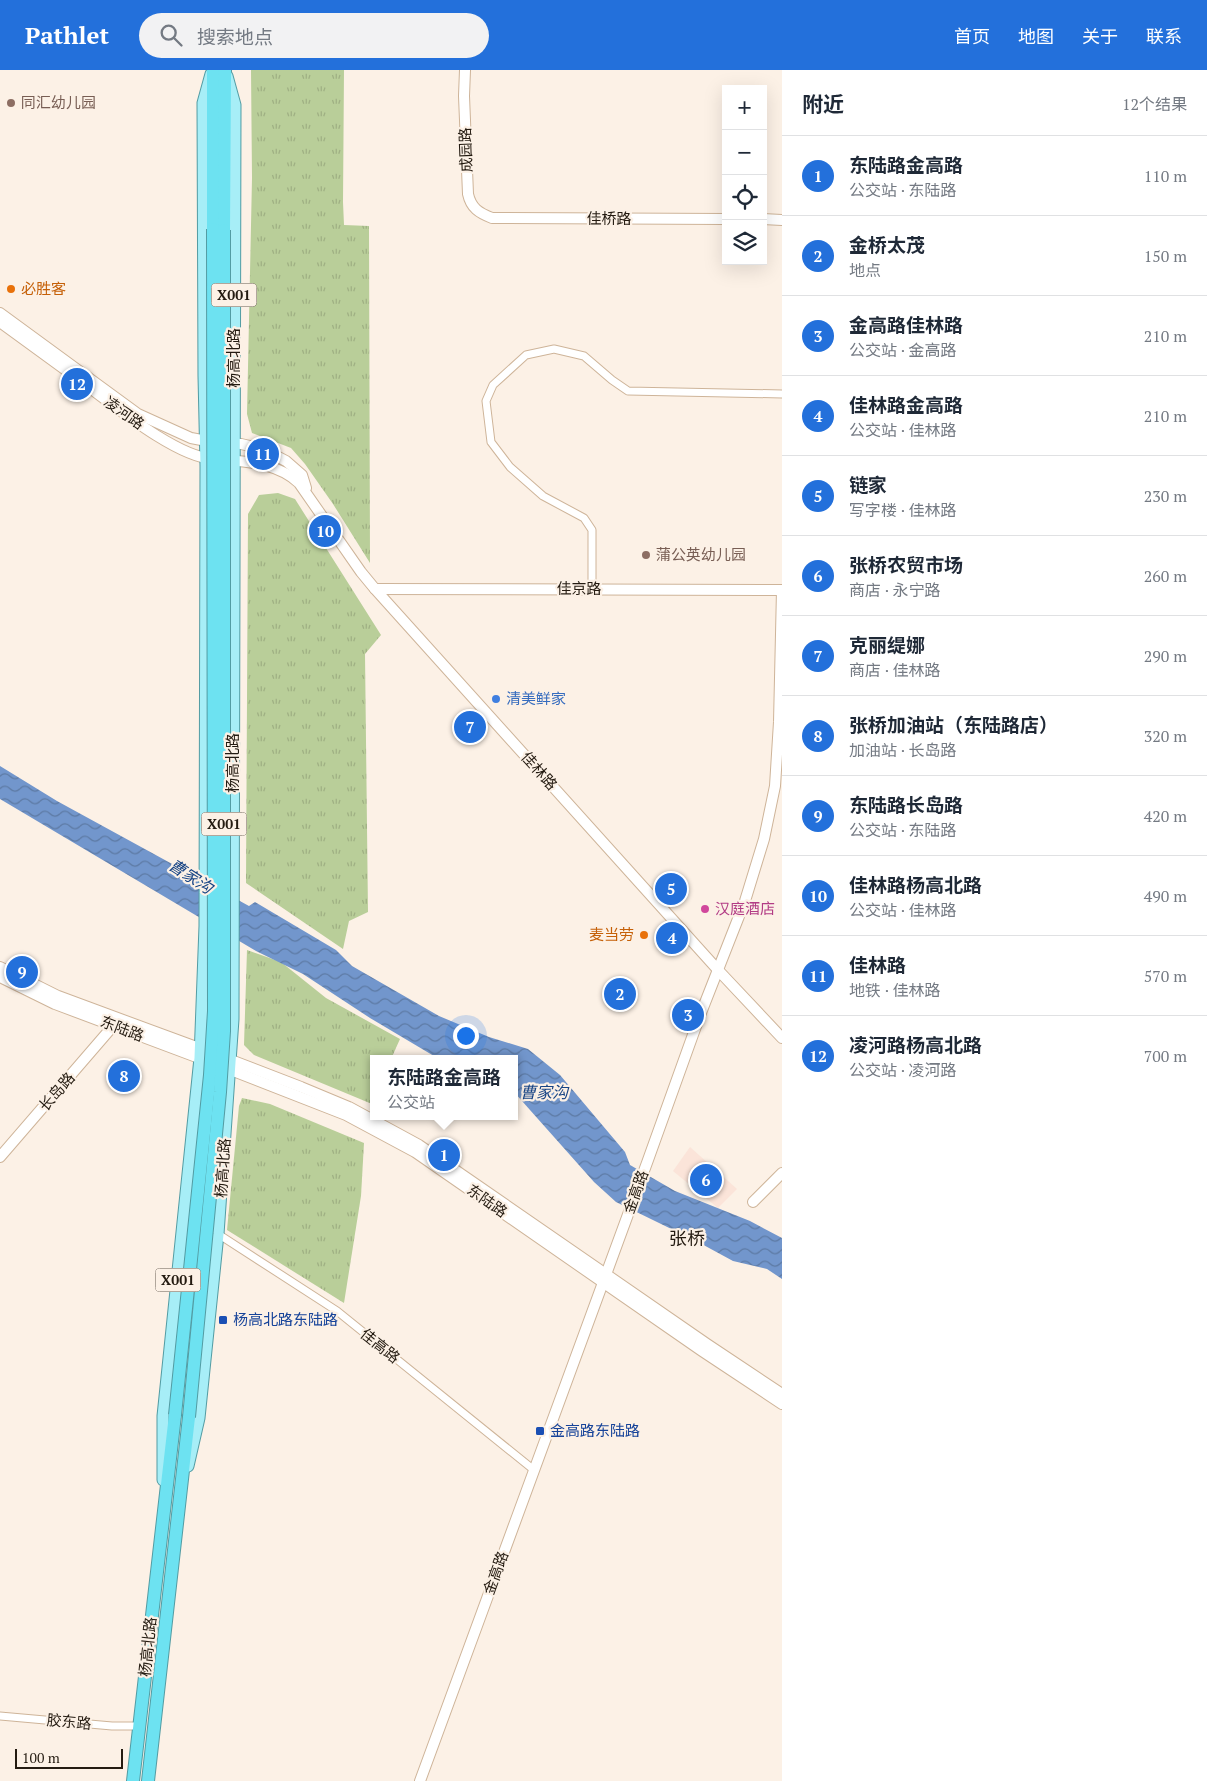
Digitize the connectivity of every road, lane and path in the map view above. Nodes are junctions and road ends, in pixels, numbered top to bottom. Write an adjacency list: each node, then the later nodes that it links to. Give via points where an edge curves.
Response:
1 (213, 70): 8 (highway, 杨高北路 / X001); 12 (main road, 杨高北路 / X001, via 203,103)
2 (226, 70): 8 (highway, 杨高北路 / X001); 13 (main road, 杨高北路 / X001, via 235,105)
3 (465, 70): 4 (street, 成园路, via 468,194 476,210)
4 (492, 218): 5 (street, 佳桥路)
5 (722, 219)
6 (767, 220): 7 (street)
7 (782, 220)
8 (218, 230): 37 (highway, 杨高北路 / X001, bridge, via 214,1011 209,1085); 38 (highway, 杨高北路 / X001, bridge, via 224,1032)
9 (0, 313): 12 (street, 凌河路, via 138,414)
10 (0, 322): 14 (street, 凌河路, via 135,421 178,447)
11 (782, 394): 17 (street, via 628,391 584,356 554,349 526,355 493,385 486,401 491,442 510,468 543,496 584,518 592,530)
12 (205, 442): 13 (street, 佳林路); 14 (main road, 杨高北路 / X001)
13 (234, 444): 15 (main road, 杨高北路 / X001); 16 (street, 佳林路, via 263,449 286,461 302,475)
14 (206, 459): 15 (street, 佳林路); 27 (main road, 杨高北路 / X001, via 206,866)
15 (235, 461): 16 (street, 佳林路, via 279,469 290,474); 28 (main road, 杨高北路 / X001, via 234,1019)
16 (308, 494): 19 (street, 佳林路, via 359,569)
17 (592, 589): 18 (street, 佳京路); 19 (street, 佳京路)
18 (782, 590): 20 (street, 金高路)
19 (378, 591): 20 (street, 佳京路); 23 (street, 佳林路)
20 (782, 595): 21 (street, 金高路)
21 (779, 786): 23 (street, 金高路, via 745,902)
22 (0, 967): 27 (street, 东陆路, via 58,996)
23 (718, 970): 26 (street, 佳林路); 33 (street, 金高路)
24 (0, 977): 25 (street, 东陆路, via 46,1000)
25 (114, 1026): 27 (street, 东陆路); 29 (street, 长岛路)
26 (782, 1038)
27 (200, 1054): 28 (street, 东陆路); 37 (main road, 杨高北路 / X001, via 163,1416)
28 (231, 1065): 32 (main road, 杨高北路 / X001); 33 (street, 东陆路, via 322,1104 392,1139)
29 (0, 1157)
30 (782, 1173): 31 (street)
31 (754, 1202)
32 (218, 1234): 36 (street, 佳高路, via 337,1312); 38 (main road, 杨高北路 / X001, via 199,1418)
33 (604, 1278): 34 (street, 东陆路); 35 (street, 东陆路, via 702,1351); 36 (street, 金高路)
34 (782, 1394)
35 (782, 1404)
36 (534, 1470): 45 (street, 金高路)
37 (163, 1512): 40 (highway, 杨高北路 / X001)
38 (178, 1514): 41 (highway, 杨高北路 / X001)
39 (0, 1716): 40 (street, 胶东路)
40 (139, 1726): 42 (highway, 杨高北路 / X001)
41 (154, 1728): 43 (highway, 杨高北路 / X001); 44 (main road, 杨高北路 / X001)
42 (133, 1781)
43 (148, 1781)
44 (153, 1781)
45 (420, 1781)

